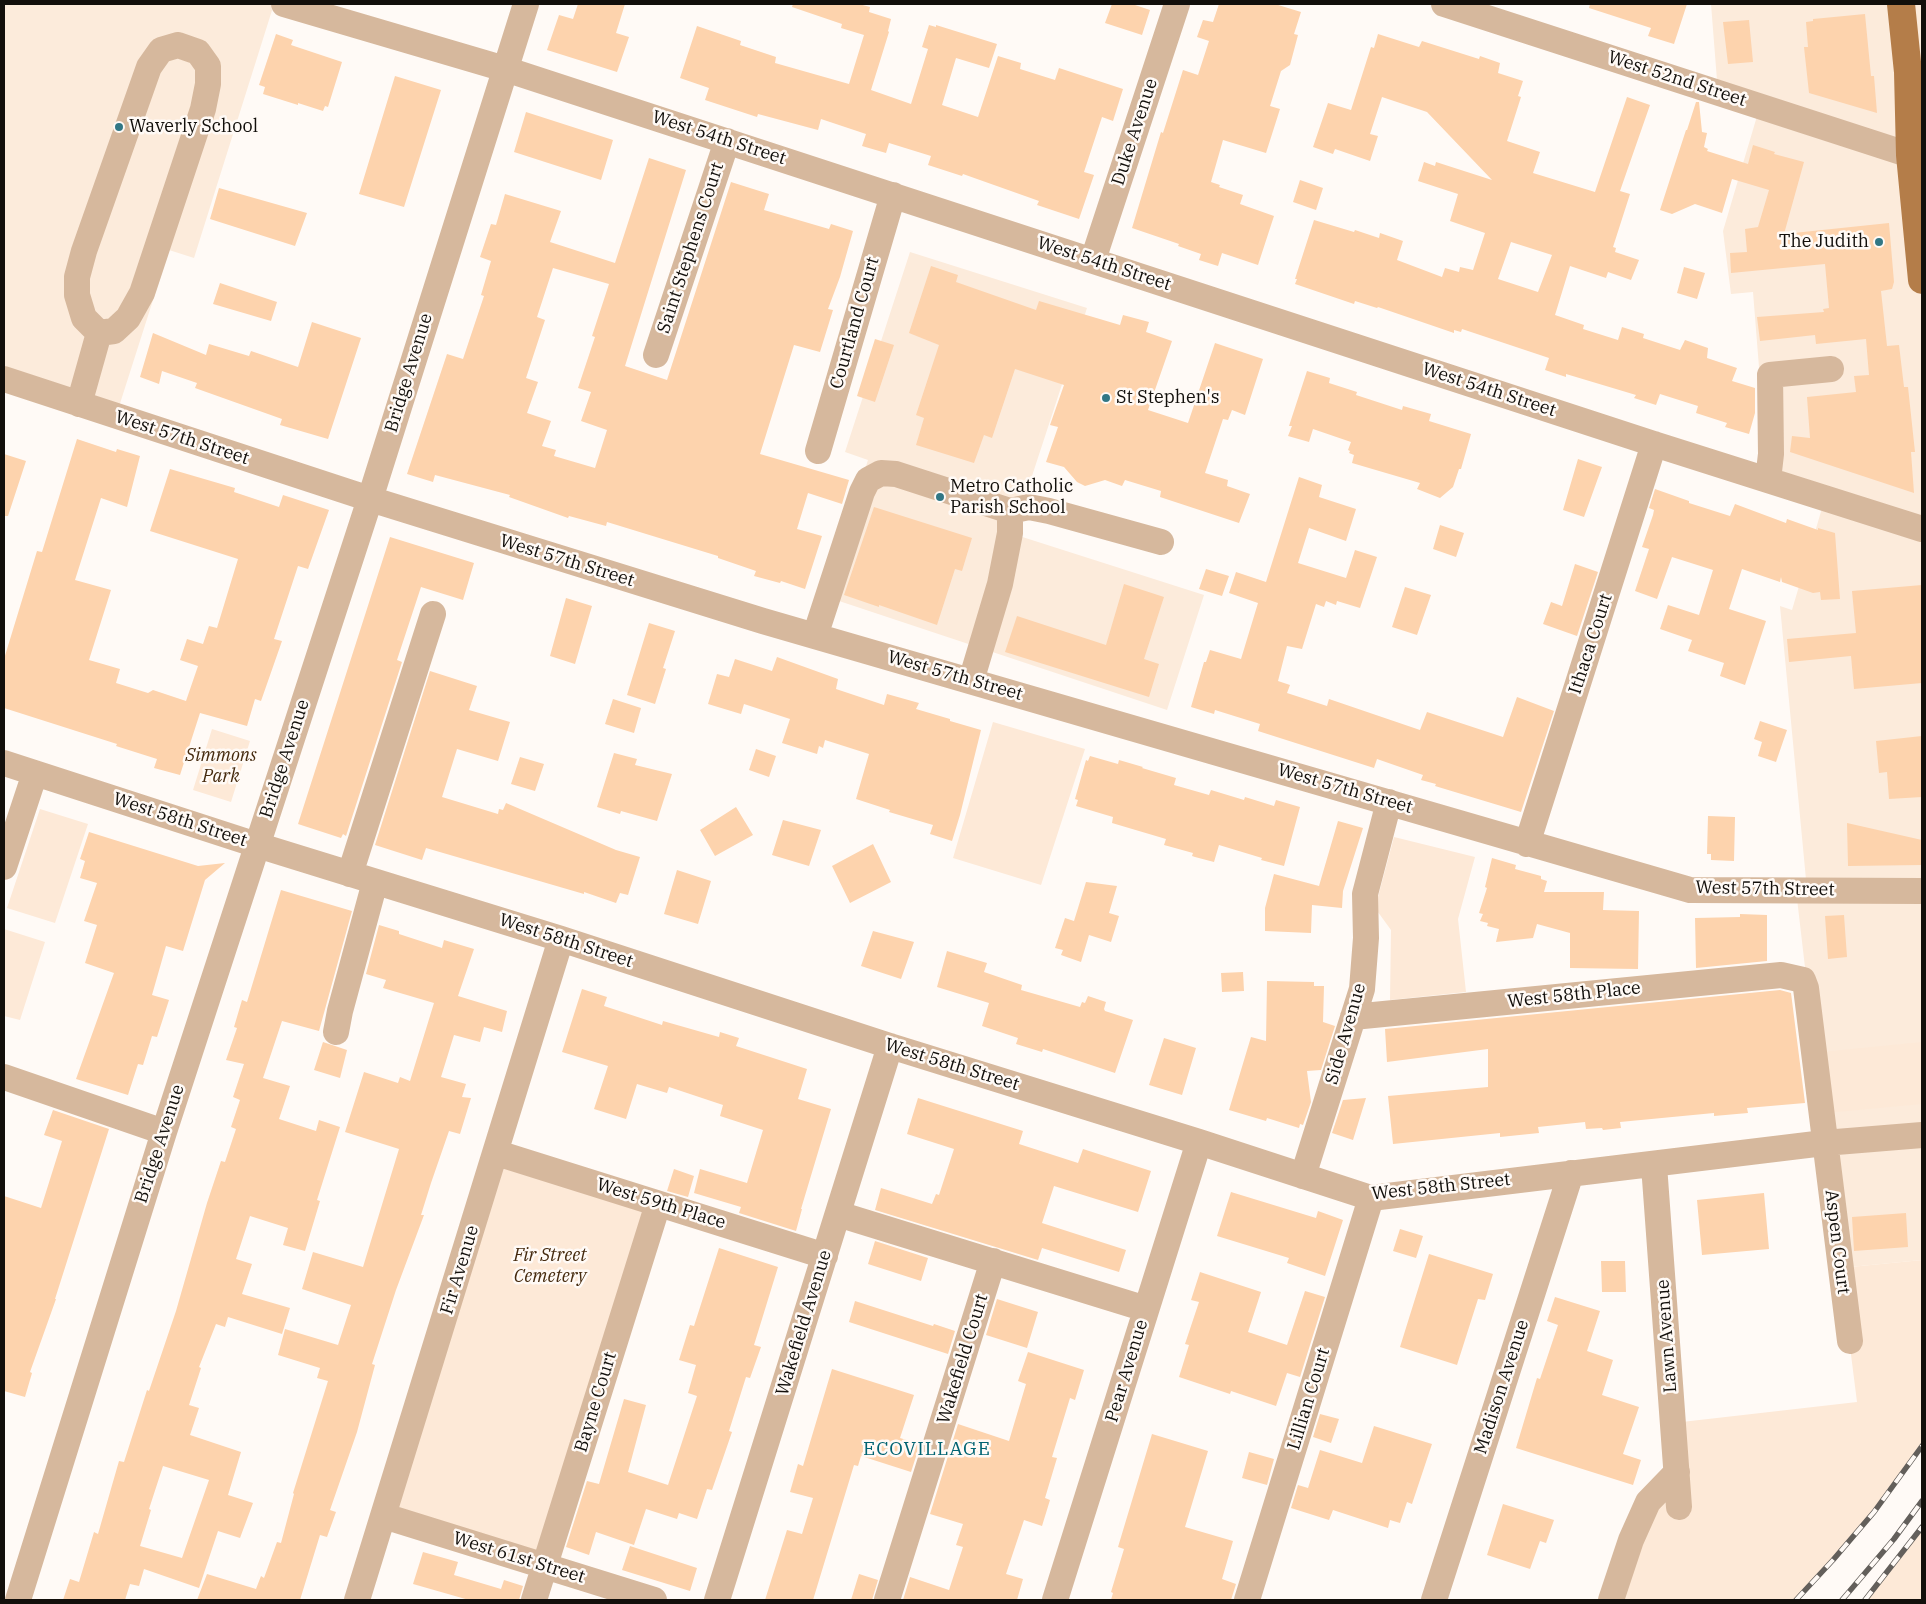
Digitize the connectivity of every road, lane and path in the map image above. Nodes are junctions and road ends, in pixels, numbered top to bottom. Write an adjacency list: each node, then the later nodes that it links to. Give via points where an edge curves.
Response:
1 (284, 4): 6 (street, West 54th Street)
2 (526, 4): 7 (street, Bridge Avenue)
3 (1177, 4): 12 (street, Duke Avenue)
4 (1444, 4): 10 (street, West 52nd Street)
5 (1901, 4): 8 (main road)
6 (342, 12): 7 (street, West 54th Street)
7 (504, 69): 9 (street, West 54th Street); 22 (street, Bridge Avenue)
8 (1915, 74): 10 (main road)
9 (727, 141): 11 (street, West 54th Street); 15 (street, Saint Stephens Court)
10 (1910, 155): 13 (main road)
11 (893, 195): 12 (street, West 54th Street); 20 (street, Courtland Court)
12 (1094, 260): 19 (street, West 54th Street)
13 (1922, 280)
14 (99, 333): 14 (street, via 114,331 128,318 142,293 203,109 208,66 198,52 178,45 161,50 149,67 84,251 77,295 84,318); 18 (street)
15 (656, 355)
16 (1831, 369): 21 (street, via 1770,375 1771,454)
17 (4, 380): 18 (street, West 57th Street)
18 (79, 404): 22 (street, West 57th Street)
19 (1654, 444): 21 (street, West 54th Street); 32 (street, Ithaca Court)
20 (818, 452)
21 (1768, 480): 24 (street, West 54th Street)
22 (370, 500): 27 (street, West 57th Street); 33 (street, Bridge Avenue)
23 (1010, 511): 25 (street, via 1029,507 1049,511); 27 (street, via 896,474 881,473 868,480); 28 (street, via 1010,533 1000,584)
24 (1922, 529)
25 (1161, 542)
26 (433, 614): 35 (street)
27 (815, 636): 28 (street, West 57th Street)
28 (970, 681): 31 (street, West 57th Street)
29 (4, 763): 30 (street, West 58th Street)
30 (35, 773): 33 (street, West 58th Street); 34 (street)
31 (1389, 802): 32 (street, West 57th Street); 40 (street, Side Avenue, via 1365,894 1362,989)
32 (1527, 844): 37 (street, West 57th Street, via 1690,890)
33 (257, 845): 35 (street, West 58th Street); 44 (street, Bridge Avenue)
34 (4, 867)
35 (350, 874): 36 (street, West 58th Street)
36 (375, 882): 38 (street, West 58th Street); 41 (street)
37 (1922, 891)
38 (562, 940): 42 (street, West 58th Street); 48 (street, Fir Avenue)
39 (1795, 978): 40 (street, West 58th Place, via 1781,975); 47 (street, Aspen Court, via 1803,980 1806,988)
40 (1353, 1017): 51 (street, Side Avenue)
41 (336, 1032)
42 (890, 1046): 46 (street, West 58th Street); 54 (street, Wakefield Avenue)
43 (4, 1077): 44 (street)
44 (164, 1132): 63 (street, Bridge Avenue)
45 (1922, 1135): 47 (street, West 58th Street)
46 (1199, 1142): 51 (street, West 58th Street); 57 (street, Pear Avenue)
47 (1824, 1144): 49 (street, West 58th Street); 58 (street, Aspen Court)
48 (497, 1153): 53 (street, West 59th Place); 61 (street, Fir Avenue)
49 (1654, 1165): 50 (street, West 58th Street); 59 (street, Lawn Avenue)
50 (1570, 1173): 52 (street, West 58th Street); 71 (street, Madison Avenue)
51 (1303, 1176): 52 (street, West 58th Street)
52 (1371, 1198): 70 (street, Lillian Court)
53 (658, 1204): 55 (street, West 59th Place); 62 (street, Bayne Court)
54 (838, 1214): 55 (street, Wakefield Avenue); 56 (street)
55 (825, 1256): 67 (street, Wakefield Avenue)
56 (993, 1261): 57 (street); 68 (street, Wakefield Court)
57 (1146, 1310): 69 (street, Pear Avenue)
58 (1850, 1341)
59 (1677, 1472): 60 (street, Lawn Avenue); 72 (street, via 1648,1502 1630,1540)
60 (1679, 1507)
61 (384, 1516): 62 (street, West 61st Street); 64 (street, Fir Avenue)
62 (544, 1567): 65 (street, Bayne Court); 66 (street, West 61st Street)
63 (18, 1600)
64 (357, 1600)
65 (534, 1600)
66 (654, 1600)
67 (718, 1600)
68 (887, 1600)
69 (1055, 1600)
70 (1247, 1600)
71 (1434, 1600)
72 (1611, 1600)

